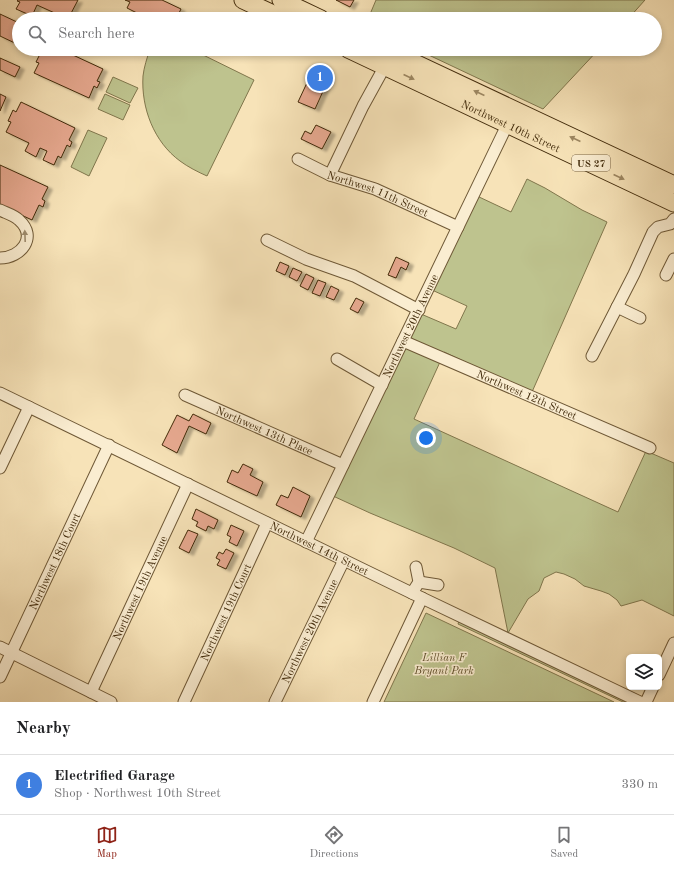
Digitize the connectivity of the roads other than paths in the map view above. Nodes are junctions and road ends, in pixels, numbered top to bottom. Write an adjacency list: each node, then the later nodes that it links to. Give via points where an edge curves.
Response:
1 (243, 0): 3 (highway)
2 (281, 0): 4 (highway)
3 (269, 12)
4 (306, 12)
5 (364, 56): 7 (highway, Northwest 10th Street / US 27)
6 (398, 56): 8 (highway, Northwest 10th Street / US 27, one-way to 6)
7 (386, 66): 8 (highway, Northwest 10th Street / US 27, one-way to 8); 10 (street, via 363,106)
8 (511, 117): 11 (highway, Northwest 10th Street / US 27, one-way to 8); 12 (highway, Northwest 10th Street / US 27, one-way to 12); 15 (street, Northwest 20th Avenue)
9 (298, 159): 10 (street, Northwest 11th Street)
10 (330, 175): 15 (street, Northwest 11th Street, via 375,189)
11 (674, 185)
12 (674, 203)
13 (0, 210): 17 (street, one-way to 13, via 17,254 27,239 27,233 20,220)
14 (673, 225): 20 (street, via 658,227 653,232)
15 (458, 227): 21 (street, Northwest 20th Avenue)
16 (267, 240): 21 (street, via 306,259 354,276)
17 (0, 258)
18 (674, 259): 19 (street)
19 (666, 275)
20 (617, 307): 22 (street); 24 (street)
21 (419, 310): 23 (street, Northwest 20th Avenue)
22 (640, 318)
23 (403, 341): 26 (street, Northwest 20th Avenue); 31 (street, Northwest 12th Street)
24 (592, 356)
25 (338, 359): 26 (street)
26 (382, 385): 32 (street, Northwest 20th Avenue)
27 (0, 393): 29 (street, Northwest 14th Street)
28 (186, 395): 32 (street, Northwest 13th Place)
29 (29, 407): 30 (street, Northwest 14th Street); 33 (street)
30 (109, 445): 34 (street, Northwest 14th Street); 44 (street, Northwest 18th Court)
31 (650, 448)
32 (343, 465): 36 (street, Northwest 20th Avenue)
33 (0, 468)
34 (188, 484): 35 (street, Northwest 14th Street); 48 (street, Northwest 19th Avenue)
35 (267, 523): 36 (street, Northwest 14th Street); 50 (street, Northwest 19th Court)
36 (306, 542): 37 (street, Northwest 14th Street)
37 (344, 560): 41 (street, Northwest 14th Street); 51 (street, Northwest 20th Avenue)
38 (416, 567): 39 (street)
39 (419, 582): 40 (street); 41 (street)
40 (438, 585)
41 (417, 596): 52 (street); 53 (street, Northwest 14th Street)
42 (674, 643): 45 (street)
43 (0, 647): 44 (street)
44 (11, 652): 46 (street, Northwest 18th Court); 48 (street)
45 (662, 669)
46 (0, 676)
47 (652, 690): 54 (street)
48 (91, 692): 49 (street)
49 (111, 702)
50 (184, 702)
51 (275, 702)
52 (373, 702)
53 (640, 702)
54 (646, 702)

